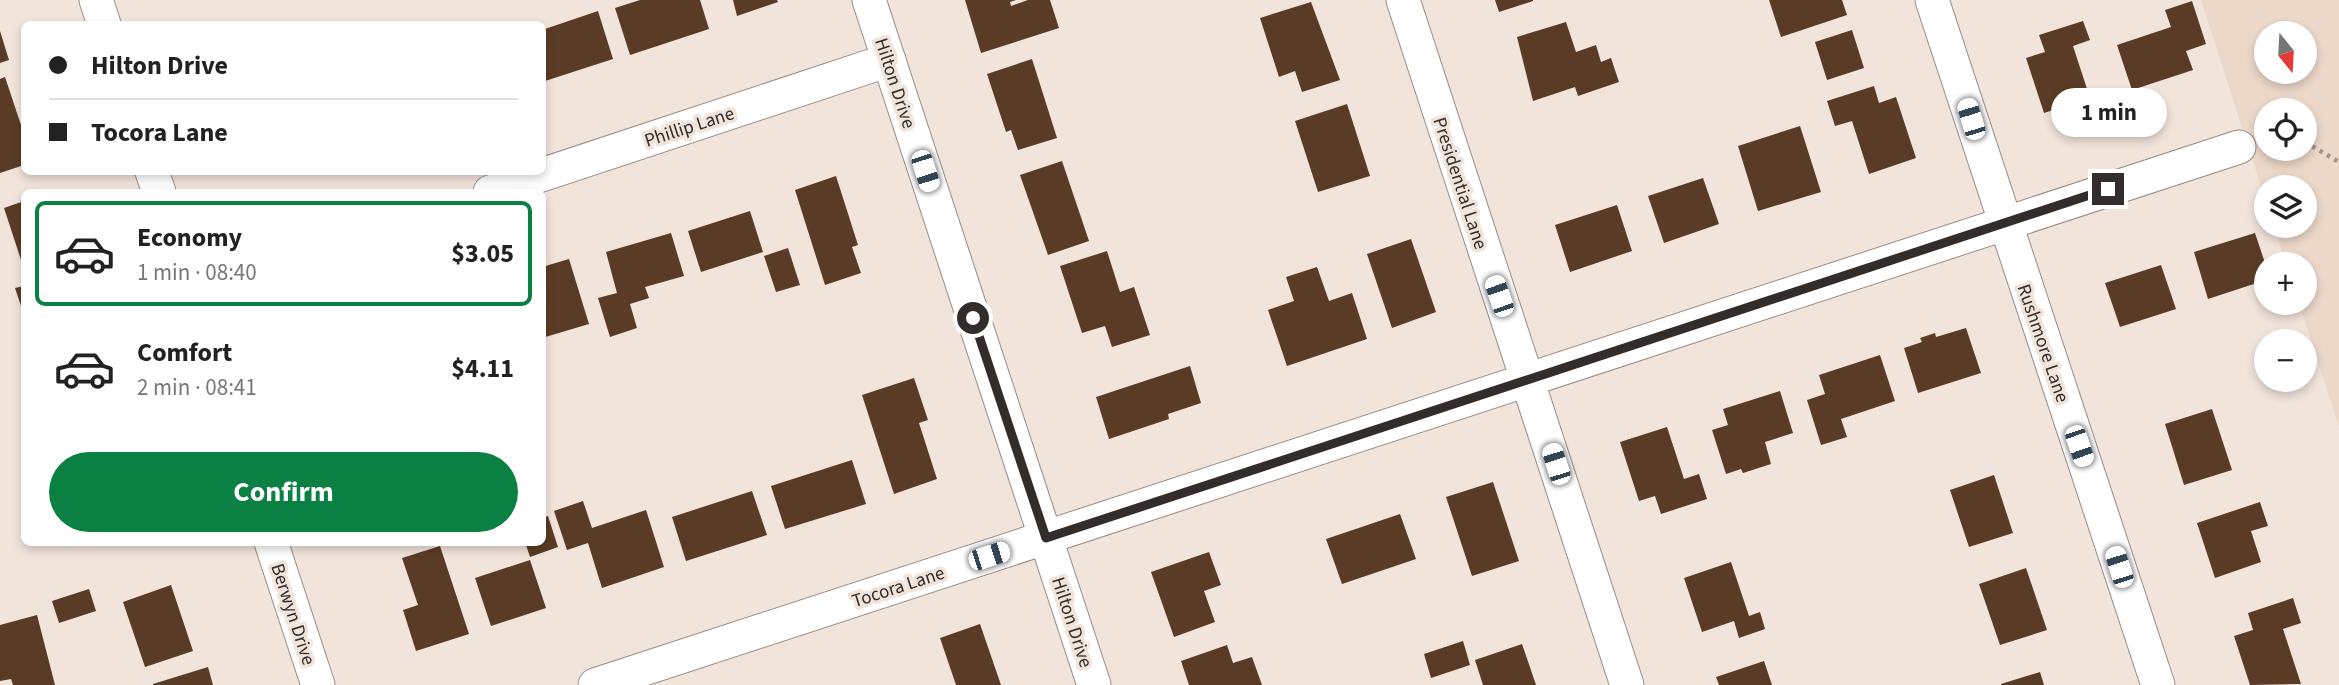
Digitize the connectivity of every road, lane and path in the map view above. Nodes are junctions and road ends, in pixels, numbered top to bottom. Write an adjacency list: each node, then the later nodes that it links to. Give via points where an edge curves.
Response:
1 (96, 0): 5 (street)
2 (869, 0): 6 (street, Hilton Drive)
3 (1403, 0): 14 (street, Presidential Lane)
4 (1932, 0): 13 (street, Rushmore Lane)
5 (103, 21)
6 (889, 60): 10 (street, Phillip Lane); 15 (street, Hilton Drive)
7 (2239, 147): 13 (street, Tocora Lane)
8 (2317, 149): 9 (path)
9 (2339, 162)
10 (546, 173)
11 (541, 175): 12 (street, Phillip Lane)
12 (499, 189)
13 (2003, 222): 14 (street, Tocora Lane); 21 (street, Rushmore Lane)
14 (1528, 379): 15 (street, Tocora Lane); 20 (street, Presidential Lane)
15 (1046, 538): 18 (street, Tocora Lane); 19 (street, Hilton Drive)
16 (272, 546): 17 (street, Berwyn Drive)
17 (318, 685)
18 (594, 685)
19 (1094, 685)
20 (1627, 685)
21 (2158, 685)

